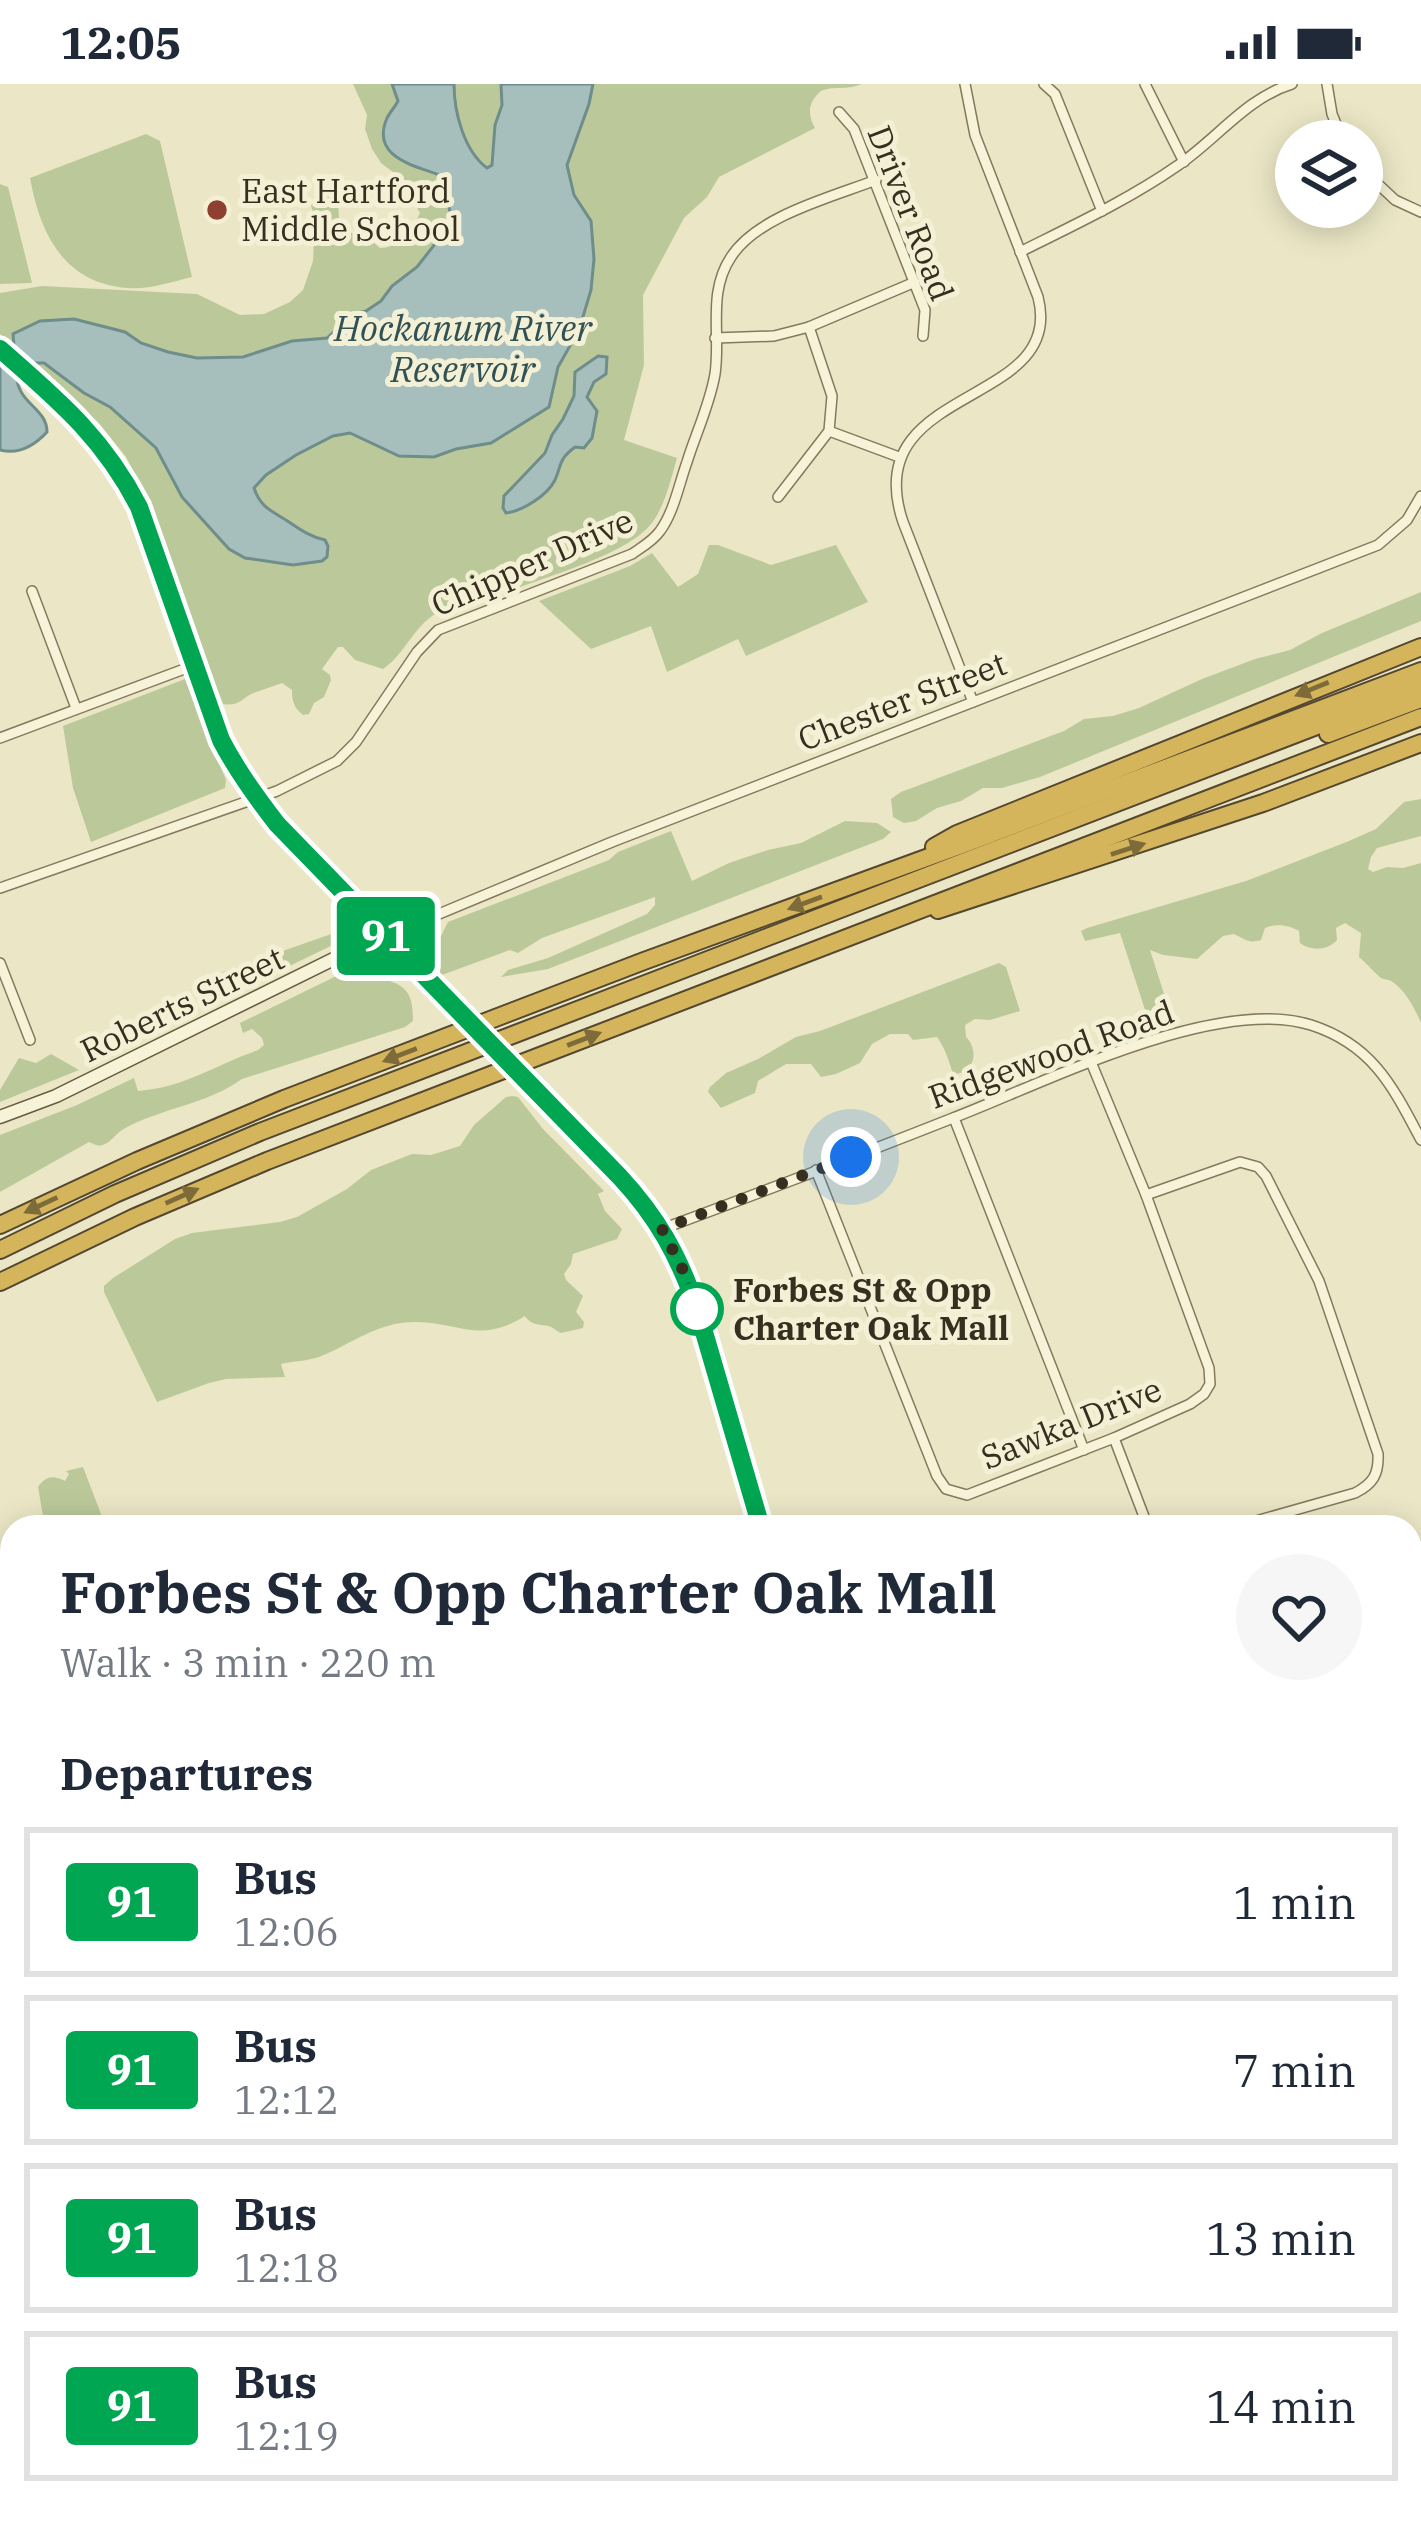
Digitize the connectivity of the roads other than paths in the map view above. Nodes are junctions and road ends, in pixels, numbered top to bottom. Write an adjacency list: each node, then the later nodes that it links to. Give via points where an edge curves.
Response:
1 (965, 84): 13 (street, via 975,135)
2 (1044, 84): 11 (street)
3 (1145, 84): 8 (street)
4 (1292, 84): 8 (street, via 1256,101)
5 (1327, 84): 7 (street)
6 (839, 112): 9 (street, Driver Road)
7 (1334, 120)
8 (1184, 162): 11 (street)
9 (876, 180): 14 (street, Driver Road); 17 (street, Chipper Drive, via 776,219 731,255 714,308)
10 (1383, 189): 12 (street)
11 (1102, 211): 13 (street)
12 (1421, 212)
13 (1020, 252): 20 (street, via 1042,314 1034,347 929,422)
14 (915, 282): 15 (street); 16 (street, Driver Road)
15 (809, 327): 17 (street); 19 (street, via 832,396)
16 (923, 336)
17 (715, 338): 35 (street, Chipper Drive, via 710,395 671,507 647,545 438,630 337,761)
18 (3, 352): 25 (main road, via 86,427 124,478)
19 (829, 431): 20 (street); 21 (street)
20 (899, 457): 29 (street, via 896,501)
21 (778, 496)
22 (1421, 496): 29 (street, Chester Street, via 1378,545)
23 (32, 591): 30 (street)
24 (1421, 647): 37 (highway, one-way to 37, via 957,834)
25 (195, 665): 30 (street); 35 (main road, via 221,740)
26 (1421, 671): 36 (highway)
27 (1421, 686): 34 (highway)
28 (1421, 699): 52 (highway, via 291,1130)
29 (973, 702): 40 (street, Chester Street)
30 (76, 708): 32 (street)
31 (1421, 717): 39 (highway)
32 (0, 738)
33 (1421, 743): 39 (highway, one-way to 33, via 968,902)
34 (1264, 747): 36 (highway); 51 (highway, via 260,1132)
35 (256, 797): 38 (street, Chipper Drive); 40 (main road)
36 (938, 854): 37 (highway)
37 (915, 863): 49 (highway, one-way to 49, via 266,1107)
38 (0, 888)
39 (895, 917): 53 (highway, one-way to 39, via 246,1169)
40 (386, 936): 44 (main road, Roberts Street); 50 (main road, bridge)
41 (0, 963): 42 (street)
42 (30, 1040)
43 (1090, 1062): 45 (street, Ridgewood Road); 46 (street, Ridgewood Road, via 1217,1024 1308,1024 1366,1055 1390,1081); 48 (street, Sawka Drive)
44 (0, 1117)
45 (954, 1118): 47 (street, Ridgewood Road); 55 (street)
46 (1421, 1140)
47 (816, 1170): 50 (street, Ridgewood Road); 55 (street, Sawka Drive, via 946,1489 967,1495)
48 (1146, 1196): 54 (street, Sawka Drive, via 1210,1384 1190,1404); 58 (street, via 1240,1162 1258,1167 1319,1281 1378,1466 1366,1488)
49 (0, 1225)
50 (662, 1229): 56 (main road, via 697,1308)
51 (0, 1250)
52 (0, 1260)
53 (0, 1282)
54 (1114, 1438): 55 (street, Sawka Drive); 57 (street)
55 (1084, 1450)
56 (757, 1515)
57 (1143, 1515)
58 (1275, 1515)

